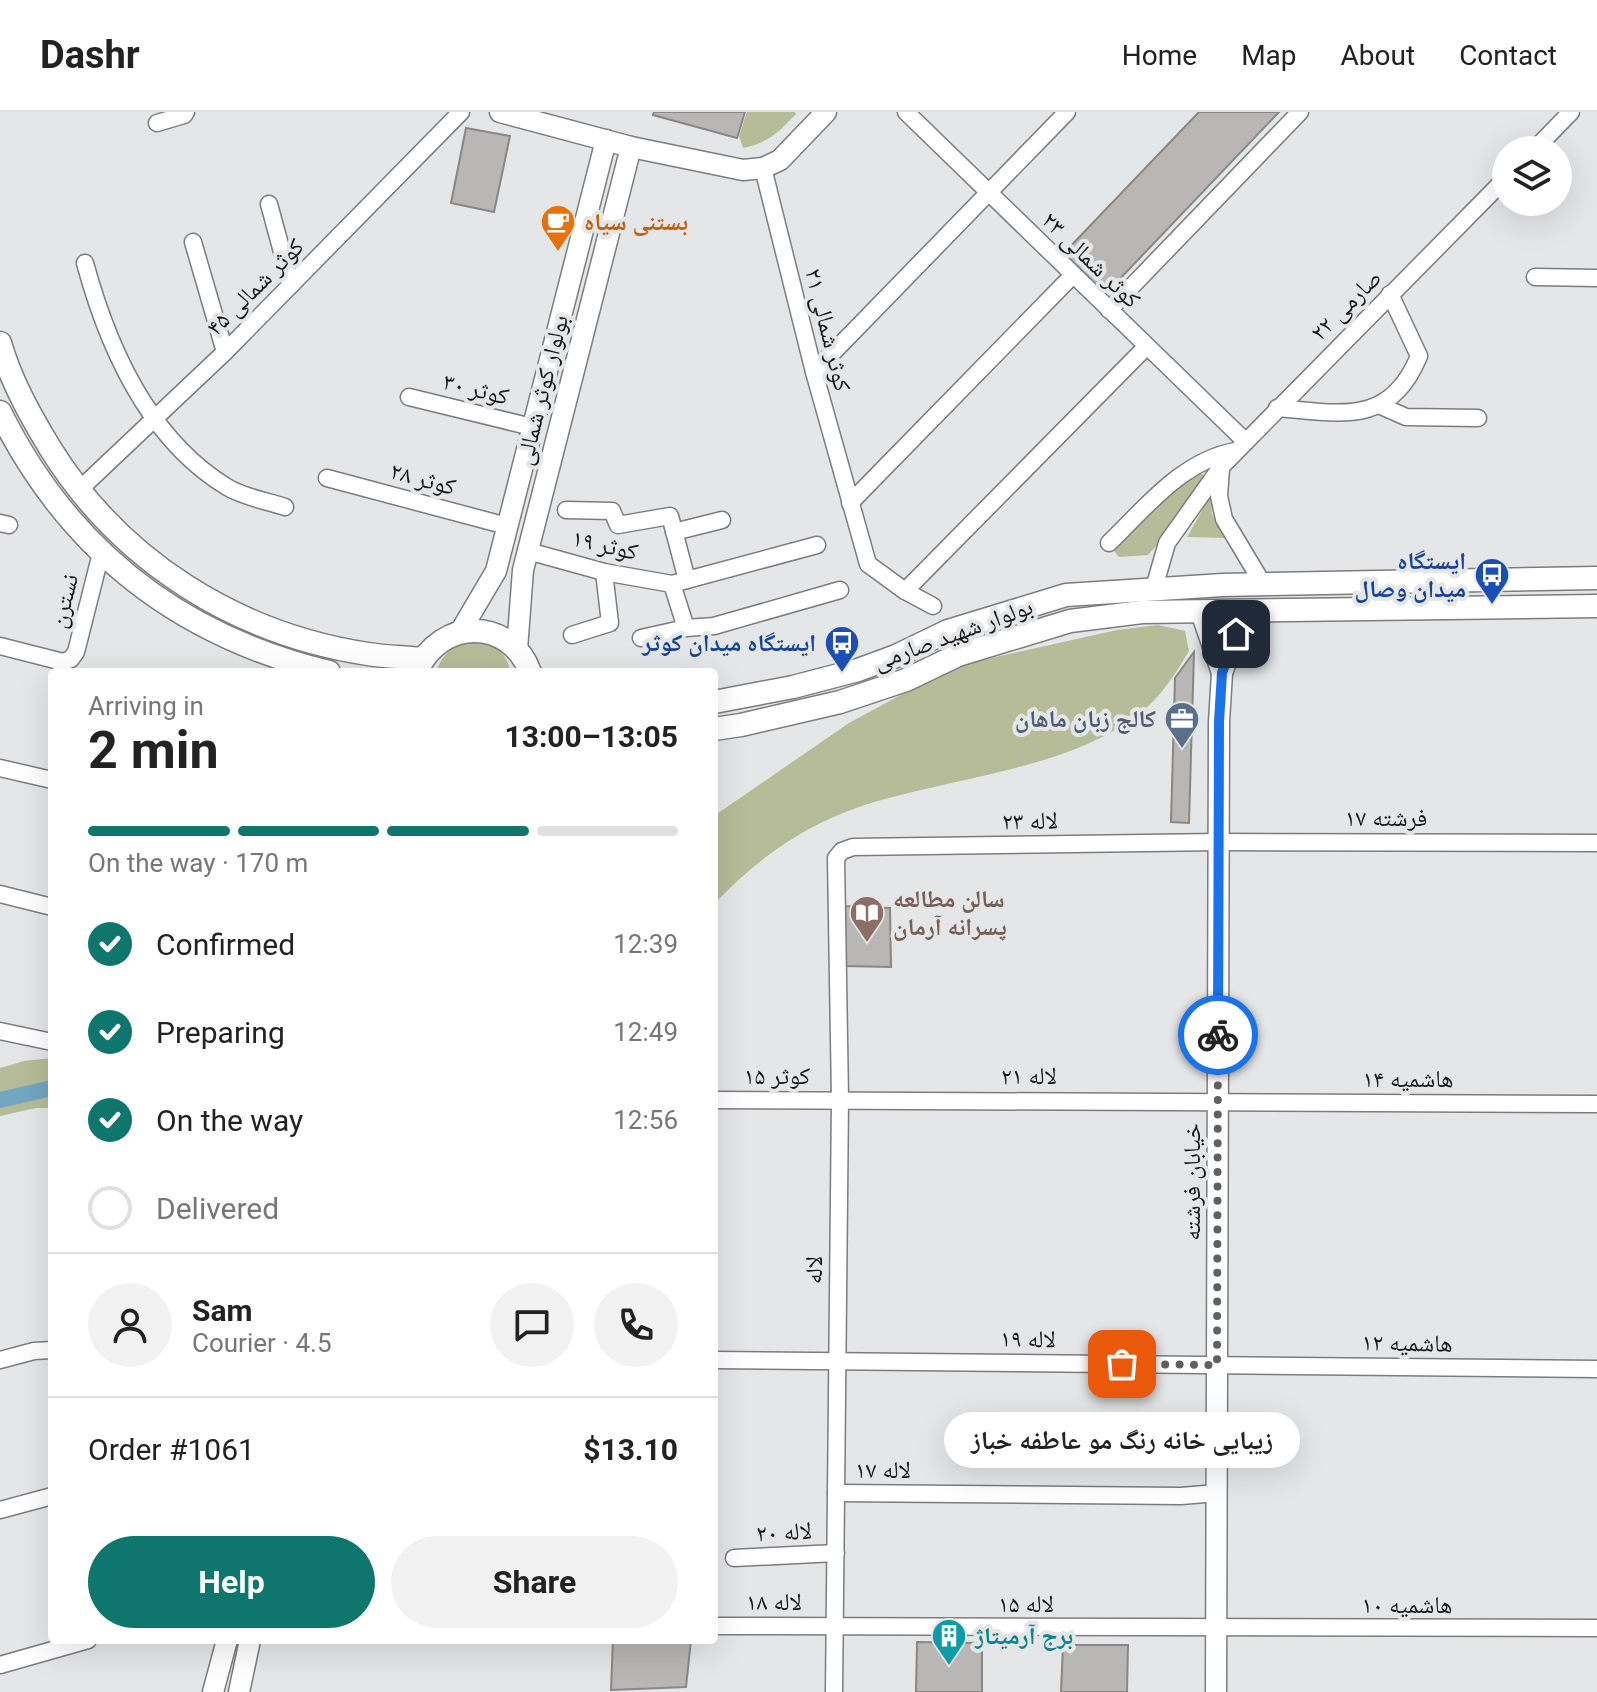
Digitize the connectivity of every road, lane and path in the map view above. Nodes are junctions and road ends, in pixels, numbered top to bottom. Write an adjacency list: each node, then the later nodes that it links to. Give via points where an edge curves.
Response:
1 (186, 112): 9 (street)
2 (461, 112): 22 (street, کوثر شمالی ۴۵)
3 (500, 112): 11 (street)
4 (826, 112): 13 (street, via 780,160)
5 (906, 112): 14 (street, کوثر شمالی ۲۳)
6 (1067, 112): 14 (street)
7 (1300, 112): 24 (street)
8 (1570, 114): 10 (street)
9 (157, 123)
10 (1548, 136)
11 (606, 140): 12 (street); 35 (street, بولوار کوثر شمالی)
12 (631, 147): 13 (street, via 743,170); 48 (street, بولوار کوثر شمالی)
13 (763, 168): 28 (street, کوثر شمالی ۲۱)
14 (988, 192): 19 (street, کوثر شمالی ۲۳); 28 (street)
15 (1492, 192): 23 (street, صارمی ۲۲)
16 (269, 204): 22 (street)
17 (193, 242): 27 (street)
18 (85, 263): 34 (street, via 116,352)
19 (1073, 275): 24 (street, کوثر شمالی ۲۳); 40 (street)
20 (1535, 277): 21 (street)
21 (1597, 278)
22 (291, 285): 27 (street, کوثر شمالی ۴۵)
23 (1390, 294): 30 (street, via 1419,356); 31 (street, صارمی ۲۲)
24 (1109, 310): 26 (street, کوثر شمالی ۲۳)
25 (0, 343): 39 (main road, via 34,421)
26 (1146, 347): 36 (street, کوثر شمالی ۲۳); 57 (street)
27 (225, 352): 34 (street, کوثر شمالی ۴۵)
28 (814, 372): 40 (street, کوثر شمالی ۲۱)
29 (409, 397): 35 (street, کوثر ۳۰)
30 (1381, 406): 31 (street, via 1363,411); 33 (street, via 1406,417)
31 (1277, 408): 36 (street, صارمی ۲۲)
32 (0, 412): 49 (main road, via 50,496)
33 (1478, 418)
34 (152, 419): 39 (street, کوثر شمالی ۴۵); 41 (street, via 228,488)
35 (532, 427): 44 (street, بولوار کوثر شمالی)
36 (1240, 446): 37 (street, صارمی ۲۲); 46 (street, via 1214,455 1173,481)
37 (1221, 467): 54 (street, via 1224,519); 55 (street, صارمی ۲۲, via 1167,543)
38 (327, 478): 44 (street, کوثر ۲۸)
39 (79, 490): 69 (main road, via 141,553 194,593 298,637)
40 (850, 503): 57 (street, کوثر شمالی ۲۱, via 868,564)
41 (285, 507)
42 (566, 510): 45 (street, via 612,511 618,525 670,516)
43 (722, 520): 45 (street)
44 (507, 526): 64 (street, بولوار کوثر شمالی, via 496,571)
45 (674, 532): 53 (street)
46 (1109, 543)
47 (817, 545): 53 (street)
48 (528, 551): 50 (street, کوثر ۱۹); 68 (street, بولوار کوثر شمالی)
49 (101, 553): 67 (street, نسترن, via 71,659 63,662); 70 (main road, via 181,614 221,635)
50 (604, 572): 53 (street, کوثر ۱۹); 65 (street, via 610,623)
51 (1597, 578): 52 (main road, بولوار شهید صارمی)
52 (1541, 580): 54 (main road, بولوار شهید صارمی); 59 (main road)
53 (679, 582): 63 (street)
54 (1263, 584): 55 (main road, بولوار شهید صارمی)
55 (1154, 588): 73 (main road, بولوار شهید صارمی, via 1066,595 948,631 858,670)
56 (840, 590): 63 (street, via 714,626)
57 (905, 591): 58 (street, کوثر شمالی ۲۱)
58 (933, 606)
59 (1541, 606): 60 (main road, بولوار شهید صارمی); 61 (main road, بولوار شهید صارمی)
60 (1597, 606)
61 (1248, 611): 62 (main road, بولوار شهید صارمی); 72 (street, خیابان فرشته)
62 (1201, 612): 72 (street, خیابان فرشته); 74 (main road, بولوار شهید صارمی, via 1142,612 1070,621 958,655 840,702)
63 (686, 628): 66 (street)
64 (460, 632): 68 (main road, via 491,633); 69 (main road, via 445,638)
65 (572, 635)
66 (641, 638)
67 (0, 646)
68 (517, 649): 71 (main road)
69 (420, 665)
70 (312, 668)
71 (528, 668)
72 (1222, 673): 77 (street, خیابان فرشته)
73 (718, 701)
74 (718, 728)
75 (0, 768): 76 (street)
76 (48, 779)
77 (1219, 842): 78 (street, فرشته ۱۷); 79 (street, لاله ۲۳); 86 (street, خیابان فرشته)
78 (1597, 843)
79 (842, 851): 84 (street, لاله, via 836,858)
80 (0, 894): 81 (street)
81 (48, 906)
82 (0, 1031): 83 (street)
83 (48, 1041)
84 (840, 1099): 85 (street, کوثر ۱۵); 86 (street, لاله ۲۱); 91 (street, لاله)
85 (718, 1100)
86 (1218, 1102): 87 (street, هاشمیه ۱۴); 92 (street, خیابان فرشته)
87 (1597, 1104)
88 (48, 1350): 89 (street)
89 (0, 1360)
90 (718, 1360): 91 (street, لاله ۱۹)
91 (838, 1361): 92 (street, لاله ۱۹); 94 (street, لاله)
92 (1217, 1365): 93 (street, هاشمیه ۱۲); 95 (street, خیابان فرشته)
93 (1597, 1369)
94 (836, 1493): 95 (street, لاله ۱۷); 98 (street, لاله)
95 (1217, 1493): 103 (street, خیابان فرشته)
96 (48, 1497): 97 (street)
97 (0, 1510)
98 (836, 1553): 99 (street, لاله ۲۰); 101 (street, لاله)
99 (734, 1558)
100 (718, 1626): 101 (street, لاله ۱۸)
101 (835, 1626): 103 (street, لاله ۱۵); 110 (street, لاله)
102 (1597, 1628): 103 (street, هاشمیه ۱۰)
103 (1216, 1629): 111 (street, خیابان فرشته)
104 (74, 1644): 107 (street)
105 (226, 1644): 108 (street)
106 (249, 1644): 109 (street)
107 (0, 1665)
108 (213, 1692)
109 (239, 1692)
110 (834, 1692)
111 (1216, 1692)

